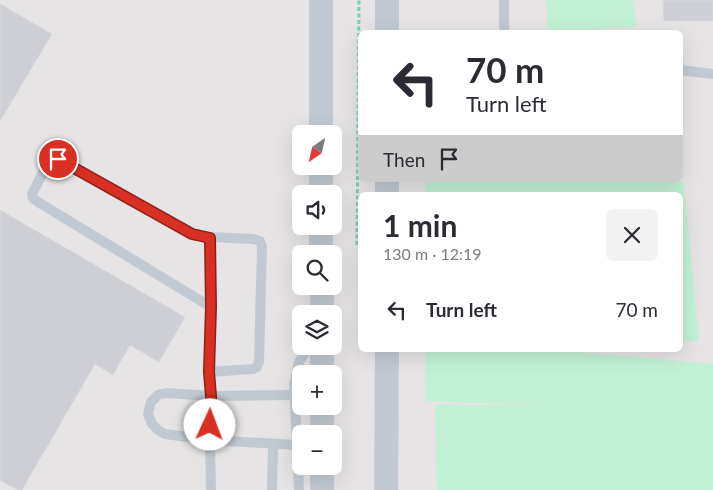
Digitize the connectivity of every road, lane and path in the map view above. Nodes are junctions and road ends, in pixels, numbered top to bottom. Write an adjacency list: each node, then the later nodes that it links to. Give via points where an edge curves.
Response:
1 (321, 0): 11 (street)
2 (359, 0): 5 (path)
3 (387, 0): 6 (street)
4 (504, 0): 7 (lane)
5 (359, 30)
6 (387, 30)
7 (505, 30)
8 (683, 70): 9 (lane)
9 (713, 74)
10 (358, 122): 13 (path)
11 (321, 125)
12 (210, 238): 14 (lane); 14 (lane, via 192,234 58,159 48,163 32,194 38,202); 16 (lane, via 253,239 260,241 262,246 257,367)
13 (357, 245)
14 (211, 307): 16 (lane)
15 (387, 352): 28 (street)
16 (209, 372): 18 (lane)
17 (292, 395): 18 (lane)
18 (211, 396): 19 (lane); 19 (lane, via 158,395 151,402 148,414 152,424 165,434)
19 (210, 440): 20 (lane); 24 (lane)
20 (273, 444): 21 (lane); 25 (lane)
21 (292, 445)
22 (298, 475): 26 (lane)
23 (322, 475): 27 (street)
24 (211, 490)
25 (272, 490)
26 (299, 490)
27 (322, 490)
28 (386, 490)

